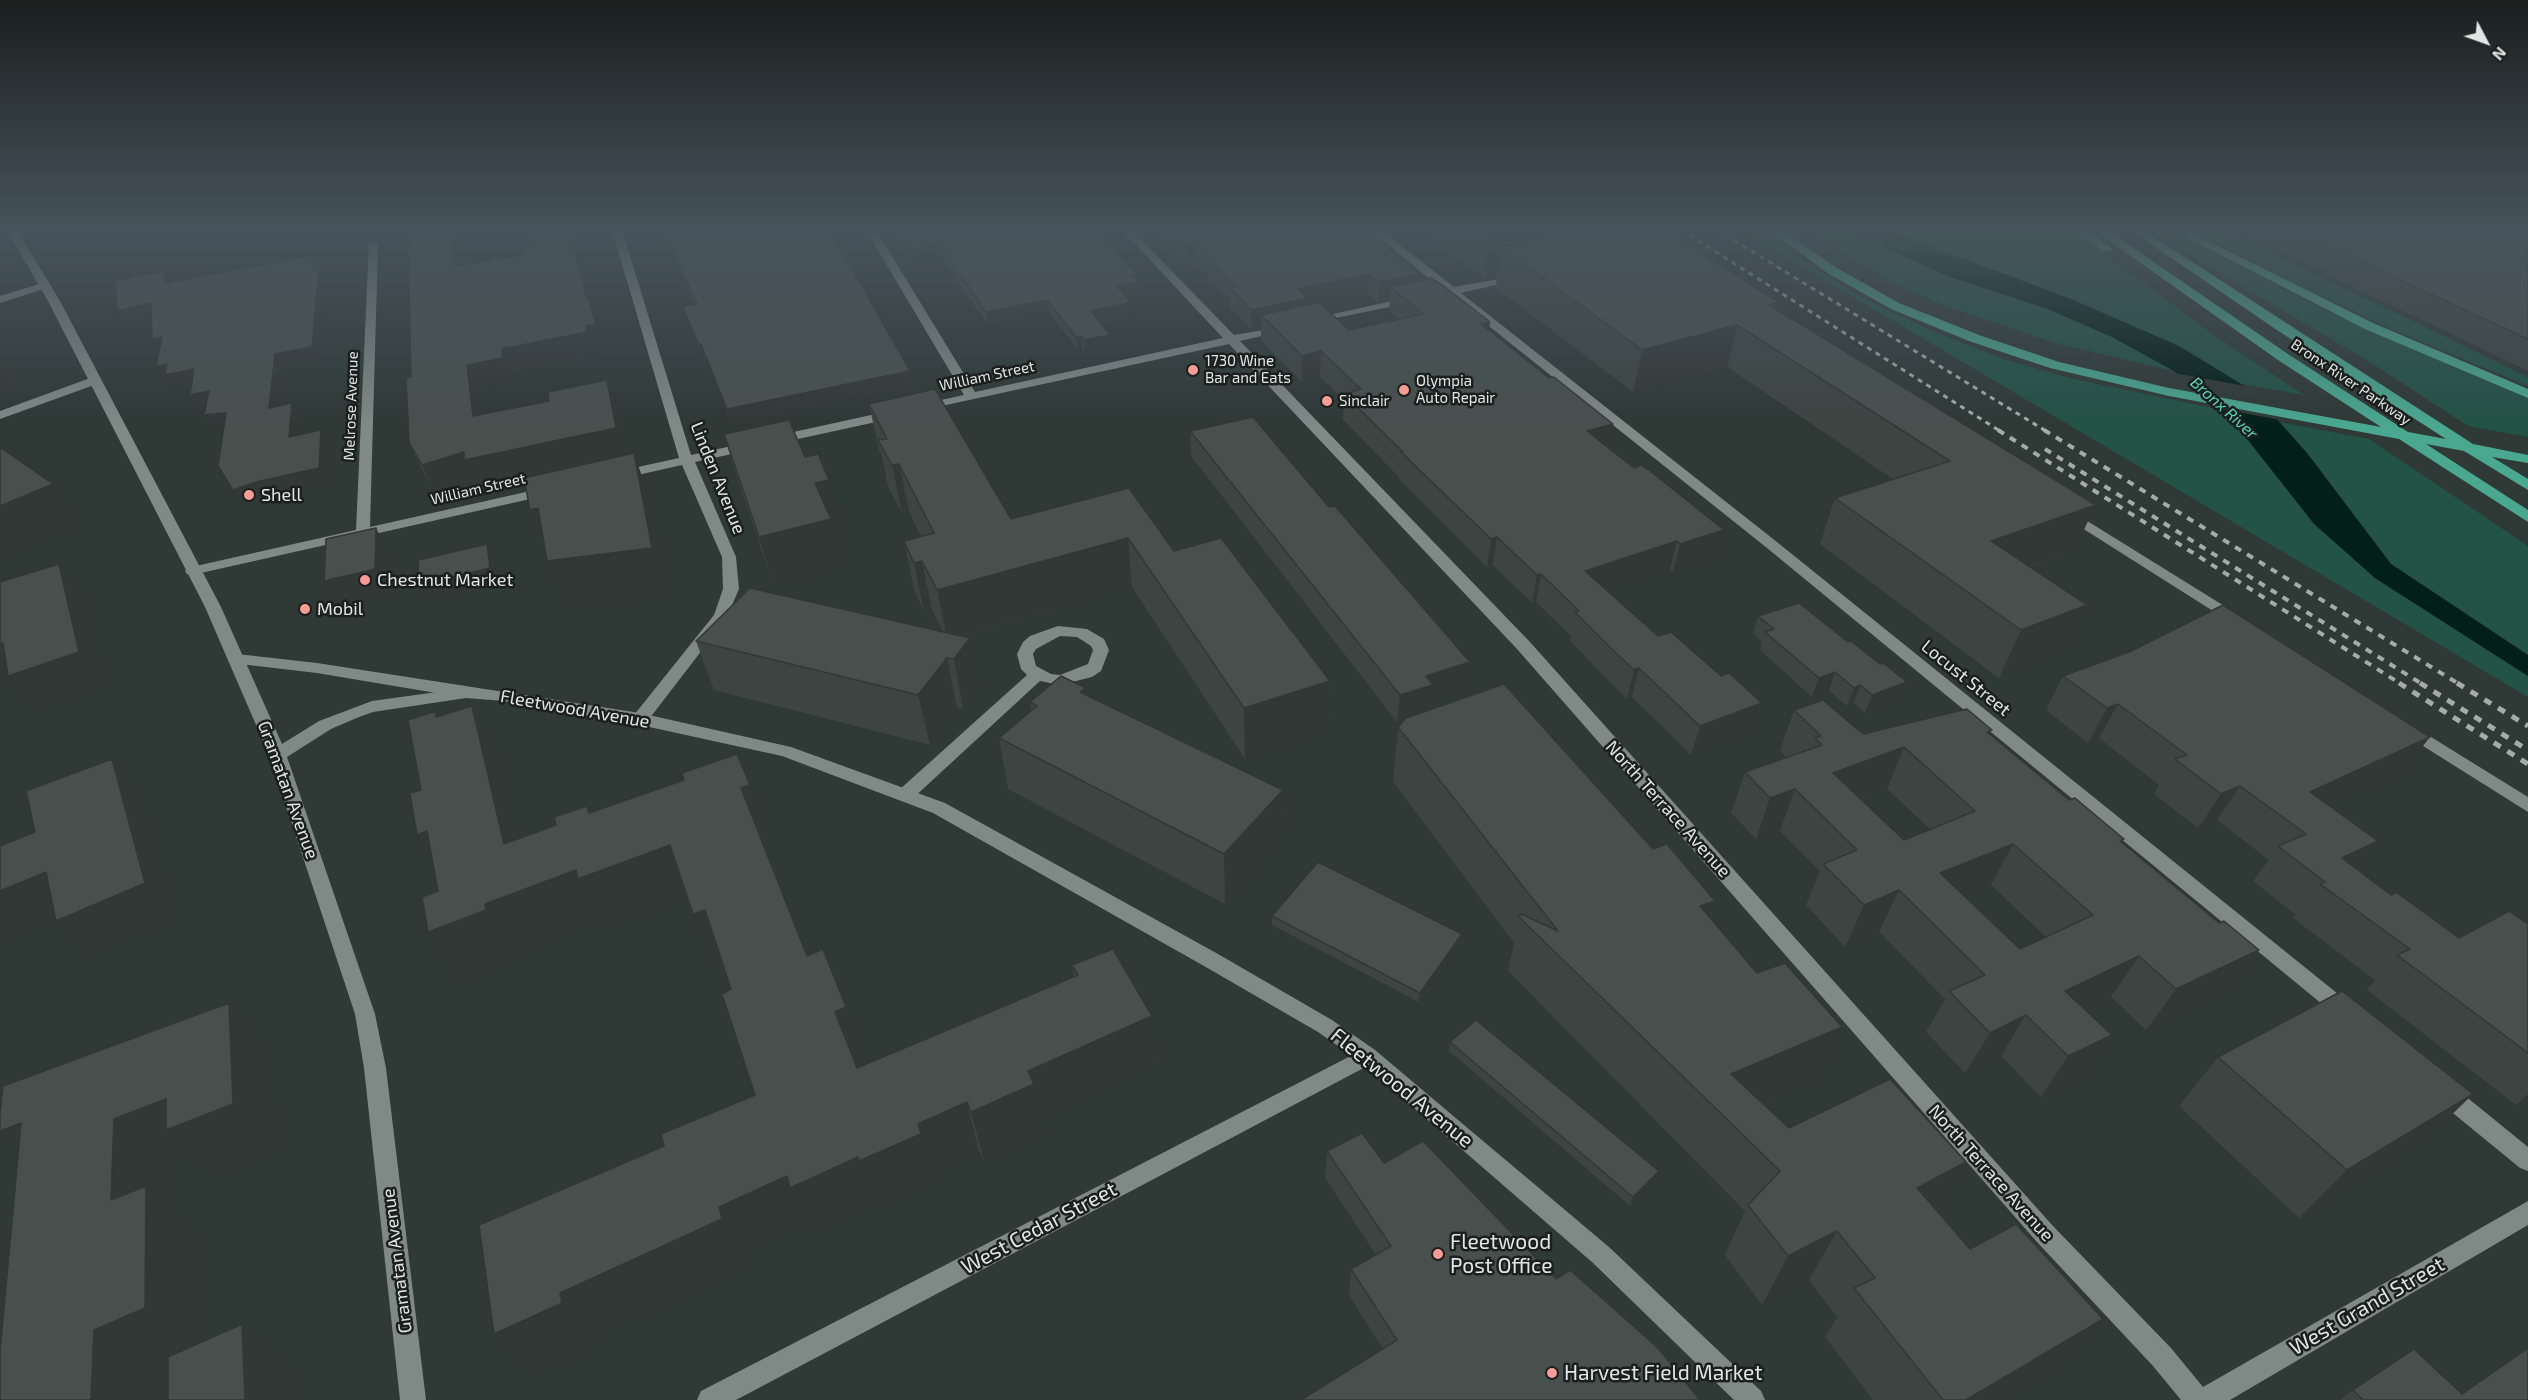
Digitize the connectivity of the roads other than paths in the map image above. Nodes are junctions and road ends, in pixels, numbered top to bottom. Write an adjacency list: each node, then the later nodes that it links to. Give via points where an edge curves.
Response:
1 (14, 295): 15 (street)
2 (51, 295): 18 (street, Gramatan Avenue)
3 (371, 295): 30 (street, Melrose Avenue)
4 (637, 295): 24 (street, Linden Avenue)
5 (910, 295): 20 (street)
6 (1189, 295): 16 (street, North Terrace Avenue)
7 (1434, 295): 16 (street, William Street)
8 (1454, 295): 41 (street, Locust Street, via 1772,545)
9 (1877, 295): 23 (highway, via 1922,318 2055,365 2169,392)
10 (1902, 295): 22 (highway, via 1944,315 2042,350 2149,378)
11 (2182, 295): 17 (highway)
12 (2194, 295): 17 (highway, Bronx River Parkway)
13 (2234, 295): 26 (highway, Bronx River Parkway)
14 (2308, 295): 19 (highway, via 2369,326)
15 (0, 300)
16 (1231, 339): 20 (street, William Street); 49 (street, North Terrace Avenue, via 1523,645 2037,1225)
17 (2283, 357): 29 (highway, Bronx River Parkway)
18 (93, 381): 21 (street); 31 (street, Gramatan Avenue)
19 (2528, 394)
20 (971, 396): 24 (street, William Street)
21 (0, 415)
22 (2528, 447)
23 (2528, 459)
24 (686, 460): 25 (street, William Street); 36 (street, Linden Avenue, via 729,557 730,589 721,616)
25 (612, 476)
26 (2528, 485)
27 (567, 486): 30 (street, William Street)
28 (2056, 505): 32 (street)
29 (2528, 518)
30 (363, 531): 31 (street, William Street)
31 (192, 571): 33 (street, Gramatan Avenue)
32 (2248, 627)
33 (237, 659): 35 (street, Fleetwood Avenue); 38 (street, Gramatan Avenue)
34 (1036, 675): 39 (street)
35 (466, 693): 36 (street, Fleetwood Avenue); 38 (street, via 372,706 325,725)
36 (640, 719): 39 (street, Fleetwood Avenue, via 785,751)
37 (2400, 723): 40 (street)
38 (278, 755): 46 (street, Gramatan Avenue, via 365,1014 375,1068)
39 (905, 795): 42 (street, Fleetwood Avenue, via 939,808 1150,925 1325,1026)
40 (2528, 806)
41 (2357, 1021)
42 (1368, 1056): 47 (street, West Cedar Street); 48 (street, Fleetwood Avenue, via 1601,1255)
43 (2431, 1082): 44 (street)
44 (2528, 1161)
45 (2528, 1212): 50 (street, West Grand Street)
46 (413, 1400)
47 (710, 1400)
48 (1752, 1400)
49 (2198, 1400)
50 (2205, 1400)

